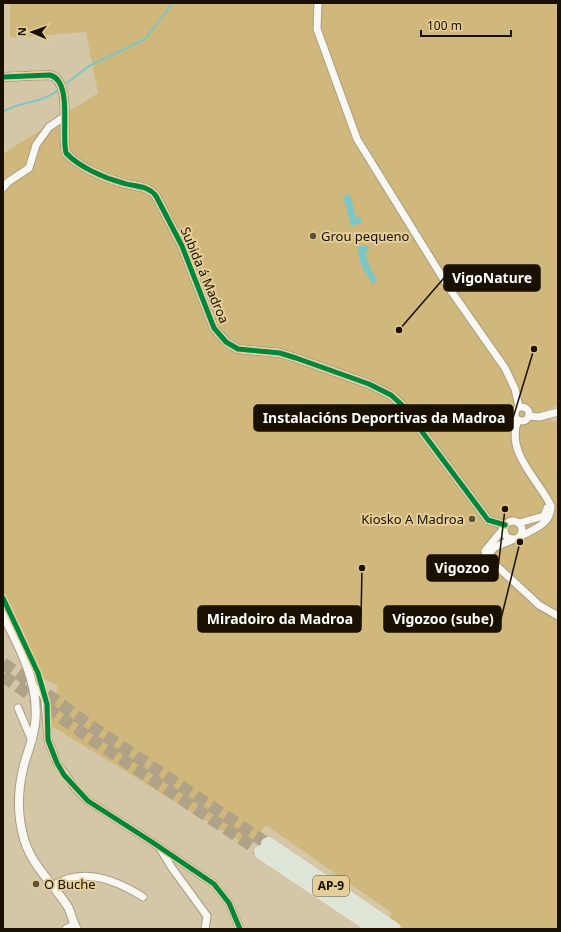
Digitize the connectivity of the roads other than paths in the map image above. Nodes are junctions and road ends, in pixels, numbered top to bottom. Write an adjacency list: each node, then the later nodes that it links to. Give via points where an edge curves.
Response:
1 (318, 3): 5 (street, via 317,29 357,140 449,288 505,368 515,389)
2 (3, 77): 3 (street, Subida á Madroa, via 56,77 61,83)
3 (64, 117): 4 (street, via 49,127 36,145 29,168); 11 (street, Subida á Madroa, via 64,147 70,156 98,173 123,184 151,190 156,196 182,246 214,328 226,342 238,349 280,353 296,358 369,384 391,395 406,411 488,520)
4 (3, 188)
5 (519, 407): 7 (street, via 527,408); 8 (street, via 514,413)
6 (558, 412): 7 (street, via 539,417)
7 (529, 416): 8 (street, via 523,421)
8 (518, 420): 9 (street, via 514,427 521,459)
9 (548, 500): 10 (street, via 544,516); 12 (street, via 551,511 547,519 542,525)
10 (520, 523): 11 (street, via 510,521); 12 (street, via 523,529)
11 (504, 527): 13 (street, via 505,535); 14 (street, via 485,551)
12 (520, 536): 13 (street)
13 (512, 540): 14 (street, via 490,552)
14 (491, 562): 16 (street, via 539,605)
15 (3, 615): 17 (street, via 22,651)
16 (558, 616)
17 (33, 686): 19 (street, via 36,712); 20 (street, via 45,700 48,740 57,763 71,784 88,801)
18 (18, 708): 19 (street)
19 (32, 741): 21 (street, via 20,781 18,801 21,826 28,851)
20 (160, 848): 25 (street, via 207,916); 26 (street, via 214,884 229,903)
21 (52, 886): 22 (street, via 91,875 116,882); 23 (street, via 68,907)
22 (143, 897)
23 (76, 927): 24 (street)
24 (66, 929)
25 (206, 929)
26 (240, 929)
27 (376, 929): 28 (highway, AP-9, via 264,848)
28 (394, 929)

